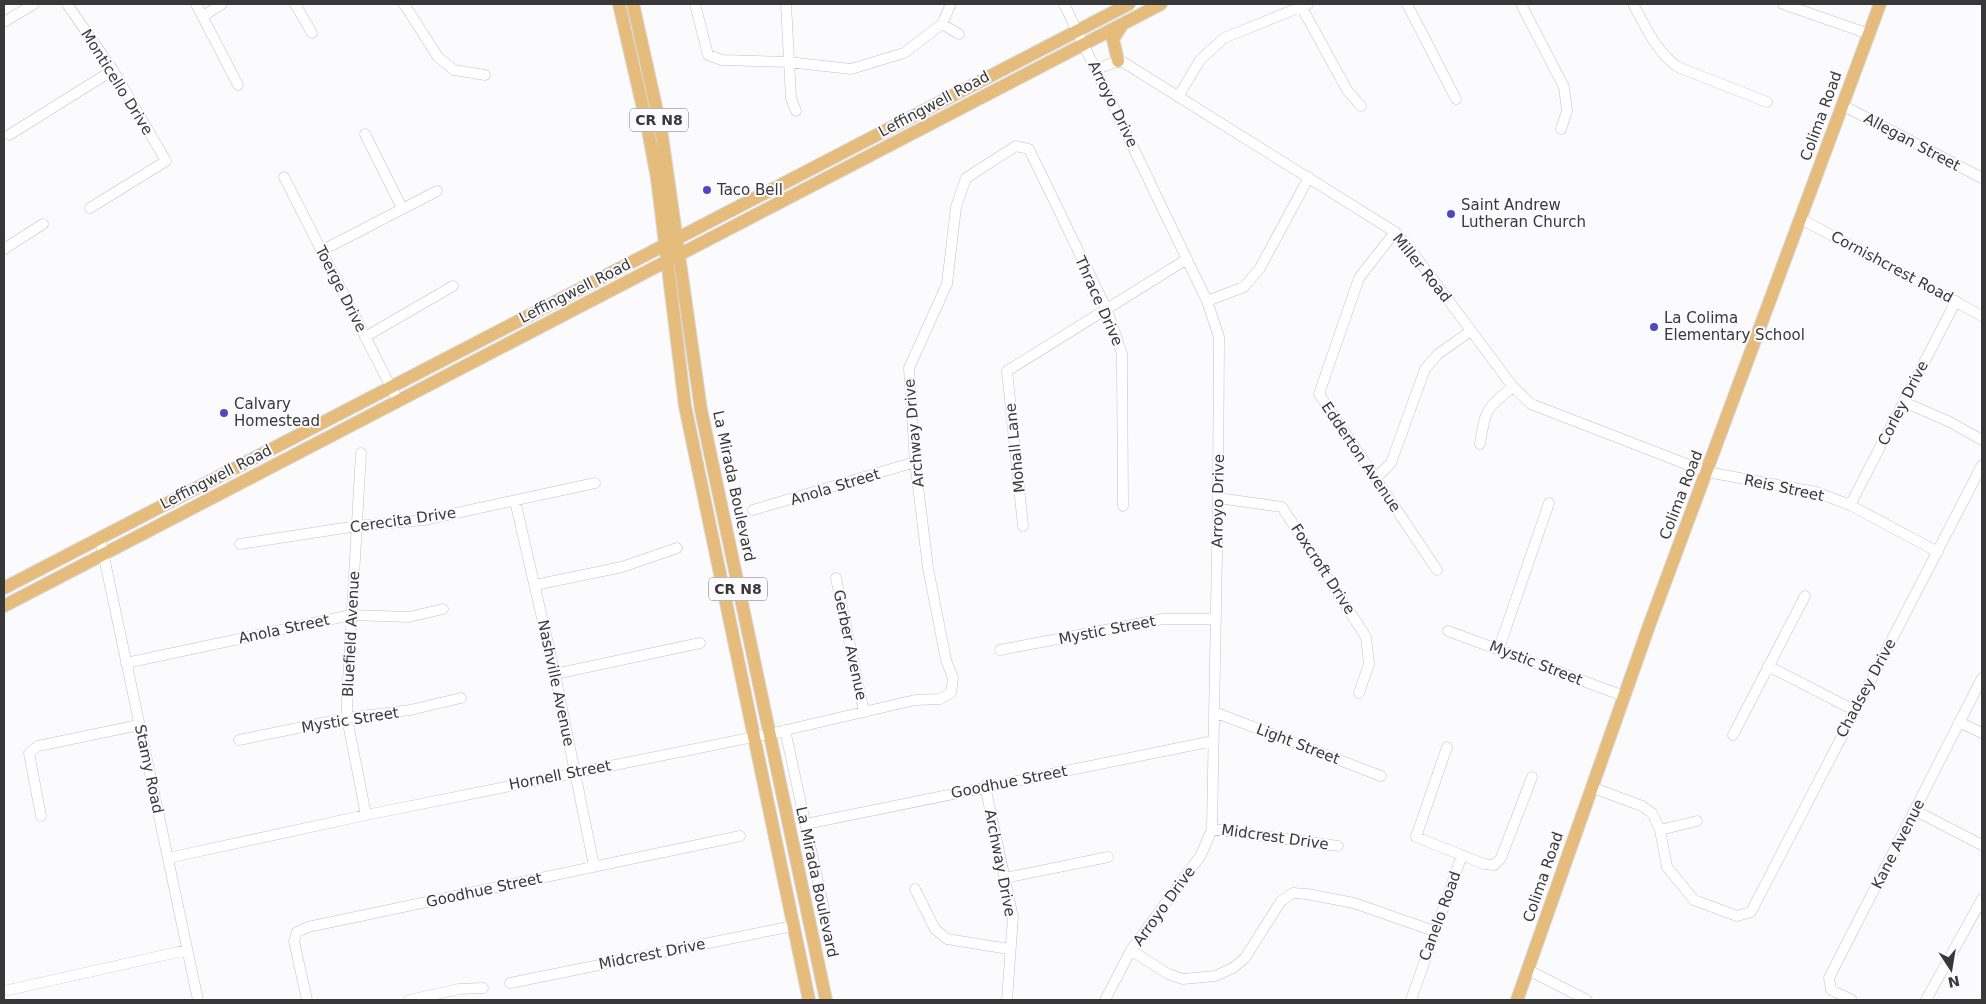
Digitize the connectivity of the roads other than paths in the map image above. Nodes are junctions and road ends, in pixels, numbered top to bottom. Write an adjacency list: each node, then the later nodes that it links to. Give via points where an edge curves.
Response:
1 (34, 4): 22 (street)
2 (67, 4): 33 (street, Monticello Drive)
3 (196, 4): 21 (street)
4 (222, 4): 21 (street)
5 (295, 4): 26 (street)
6 (404, 4): 34 (street, via 438,57 454,70)
7 (619, 4): 56 (main road, La Mirada Boulevard / CR N8, via 657,178)
8 (633, 4): 55 (main road, La Mirada Boulevard / CR N8, via 661,128)
9 (695, 4): 31 (street, via 708,55 722,60)
10 (786, 4): 31 (street)
11 (951, 4): 23 (street)
12 (1064, 4): 25 (street, Arroyo Drive)
13 (1129, 4): 25 (main road, Leffingwell Road)
14 (1162, 4): 24 (main road, Leffingwell Road)
15 (1407, 4): 37 (street)
16 (1521, 4): 42 (street, via 1564,87 1567,111)
17 (1634, 4): 38 (street, via 1666,59 1678,67)
18 (1783, 4): 28 (street)
19 (1880, 4): 28 (main road, Colima Road)
20 (1305, 5): 36 (street, via 1224,38 1200,60); 40 (street, via 1348,90)
21 (203, 16): 35 (street)
22 (4, 22)
23 (942, 24): 27 (street); 31 (street, via 904,53 851,69)
24 (1123, 24): 29 (main road, Leffingwell Road); 30 (main road, via 1113,39)
25 (1077, 31): 29 (street, Arroyo Drive); 55 (main road, Leffingwell Road)
26 (312, 34)
27 (959, 34)
28 (1868, 34): 39 (main road, Colima Road)
29 (1084, 44): 32 (street, Arroyo Drive); 59 (main road, Leffingwell Road)
30 (1118, 61): 32 (street); 36 (street, Miller Road)
31 (788, 62): 41 (street, via 791,98)
32 (1097, 69): 60 (street, Arroyo Drive)
33 (113, 70): 44 (street); 50 (street, Monticello Drive, via 166,161)
34 (485, 75)
35 (238, 85)
36 (1178, 97): 47 (street, Miller Road)
37 (1456, 98)
38 (1767, 102)
39 (1842, 105): 48 (street, Allegan Street); 52 (main road, Colima Road)
40 (1360, 106)
41 (796, 111)
42 (1560, 129)
43 (365, 134): 51 (street)
44 (9, 135)
45 (1016, 146): 65 (street, Thrace Drive, via 1029,149); 76 (street, Archway Drive, via 966,178 956,207 947,284 909,368)
46 (284, 177): 58 (street, Toerge Drive)
47 (1309, 177): 54 (street, Miller Road); 63 (street, via 1260,268 1244,287)
48 (1982, 178)
49 (437, 190): 51 (street)
50 (90, 208)
51 (402, 208): 58 (street)
52 (1801, 219): 64 (street, Cornishcrest Road); 78 (main road, Colima Road)
53 (43, 224): 57 (street)
54 (1395, 232): 67 (street, Miller Road); 79 (street, Edderton Avenue, via 1359,278 1319,394)
55 (677, 239): 56 (main road, Leffingwell Road); 59 (main road, La Mirada Boulevard / CR N8)
56 (664, 246): 61 (main road, La Mirada Boulevard / CR N8); 69 (main road, Leffingwell Road)
57 (4, 249)
58 (322, 251): 68 (street, Toerge Drive)
59 (680, 255): 61 (main road, Leffingwell Road); 123 (main road, La Mirada Boulevard / CR N8, via 701,410)
60 (1187, 259): 63 (street, Arroyo Drive); 65 (street)
61 (666, 262): 71 (main road, Leffingwell Road); 124 (main road, La Mirada Boulevard / CR N8, via 685,406)
62 (453, 286): 68 (street)
63 (1207, 301): 81 (street, Arroyo Drive, via 1218,337)
64 (1956, 301): 66 (street, Cornishcrest Road); 72 (street, Corley Drive)
65 (1106, 310): 85 (street, Thrace Drive, via 1122,354); 88 (street, Mohall Lane, via 1007,371)
66 (1982, 316)
67 (1471, 330): 70 (street, Miller Road); 79 (street, via 1438,354 1425,369 1391,463)
68 (365, 337): 69 (street, Toerge Drive)
69 (390, 387): 71 (street, Toerge Drive); 89 (main road, Leffingwell Road)
70 (1513, 387): 74 (street, via 1489,406); 78 (street, Miller Road, via 1532,404)
71 (398, 401): 93 (main road, Leffingwell Road)
72 (1904, 402): 73 (street); 84 (street, Corley Drive)
73 (1982, 440)
74 (1480, 444)
75 (361, 453): 87 (street, Bluefield Avenue)
76 (915, 462): 86 (street, Anola Street); 111 (street, Archway Drive, via 928,568 946,660 953,678)
77 (1982, 465): 92 (street, Chadsey Drive)
78 (1707, 472): 84 (street, Reis Street, via 1816,492); 113 (main road, Colima Road)
79 (1376, 478): 94 (street, Edderton Avenue)
80 (595, 483): 82 (street, Cerecita Drive)
81 (1218, 498): 102 (street, Arroyo Drive); 112 (street, Foxcroft Drive, via 1282,508 1366,637 1369,664)
82 (514, 501): 87 (street, Cerecita Drive, via 424,520); 96 (street, Nashville Avenue)
83 (1549, 503): 105 (street)
84 (1850, 505): 92 (street, Reis Street)
85 (1123, 506)
86 (753, 510)
87 (357, 526): 90 (street, Cerecita Drive); 101 (street, Bluefield Avenue)
88 (1023, 526)
89 (100, 538): 93 (street, Stamy Road); 97 (main road, Leffingwell Road)
90 (240, 544)
91 (677, 548): 96 (street, via 622,567)
92 (1938, 552): 115 (street, Chadsey Drive)
93 (103, 554): 99 (main road, Leffingwell Road); 107 (street, Stamy Road)
94 (1437, 570)
95 (836, 578): 116 (street, Gerber Avenue)
96 (535, 585): 109 (street, Nashville Avenue)
97 (4, 588)
98 (1805, 596): 108 (street)
99 (4, 606)
100 (443, 609): 101 (street, Anola Street, via 409,617)
101 (351, 615): 107 (street, Anola Street); 118 (street, Bluefield Avenue)
102 (1215, 619): 106 (street, Mystic Street, via 1163,618); 117 (street, Arroyo Drive)
103 (1448, 631): 105 (street, Mystic Street)
104 (700, 643): 109 (street)
105 (1498, 648): 113 (street, Mystic Street)
106 (1000, 650)
107 (126, 663): 120 (street, Stamy Road)
108 (1768, 666): 115 (street); 125 (street)
109 (555, 674): 129 (street, Nashville Avenue)
110 (1982, 678): 119 (street, Kane Avenue)
111 (951, 693): 116 (street, Hornell Street, via 940,699 915,700)
112 (1359, 693)
113 (1624, 696): 133 (main road, Colima Road)
114 (461, 698): 118 (street, Mystic Street, via 410,710)
115 (1854, 710): 140 (street, Chadsey Drive, via 1751,912 1737,916 1694,900 1667,867)
116 (864, 712): 121 (street, Hornell Street)
117 (1214, 712): 127 (street, Arroyo Drive); 130 (street, Light Street)
118 (347, 718): 126 (street, Mystic Street); 135 (street, Bluefield Avenue)
119 (1959, 722): 122 (street); 134 (street, Kane Avenue)
120 (140, 725): 136 (street, via 38,746 29,754); 146 (street, Stamy Road)
121 (786, 730): 123 (street, Hornell Street); 138 (street, La Mirada Boulevard)
122 (1982, 733)
123 (769, 734): 124 (street, Hornell Street); 165 (main road, La Mirada Boulevard / CR N8)
124 (753, 736): 129 (street, Hornell Street); 152 (main road, La Mirada Boulevard / CR N8)
125 (1733, 736)
126 (239, 740)
127 (1213, 741): 132 (street, Goodhue Street); 139 (street, Arroyo Drive)
128 (1447, 747): 144 (street, Canelo Road, via 1416,837)
129 (574, 772): 135 (street, Hornell Street); 147 (street, Nashville Avenue)
130 (1381, 776)
131 (1532, 777): 144 (street, via 1500,858 1494,865)
132 (986, 786): 138 (street, Goodhue Street); 148 (street, Archway Drive)
133 (1591, 787): 140 (street, via 1642,806 1652,813); 157 (main road, Colima Road)
134 (1916, 811): 142 (street); 171 (street, Kane Avenue, via 1829,978 1831,990)
135 (366, 815): 146 (street, Hornell Street)
136 (41, 816)
137 (1697, 822): 140 (street)
138 (806, 824): 151 (street, La Mirada Boulevard)
139 (1212, 829): 143 (street, Midcrest Drive); 156 (street, Arroyo Drive, via 1201,855)
140 (1660, 830)
141 (740, 836): 147 (street, Goodhue Street)
142 (1982, 845)
143 (1338, 846)
144 (1462, 855): 153 (street, Canelo Road)
145 (1108, 857): 148 (street)
146 (168, 858): 155 (street, Stamy Road)
147 (594, 866): 162 (street, Goodhue Street, via 297,932 294,941)
148 (1005, 878): 154 (street, Archway Drive, via 1013,917)
149 (915, 889): 154 (street, via 934,929 947,940)
150 (1982, 899): 172 (street)
151 (825, 914)
152 (793, 926): 158 (street, Midcrest Drive); 164 (main road, La Mirada Boulevard / CR N8)
153 (1434, 931): 156 (street, via 1354,903 1293,894 1281,901 1245,958 1215,976 1183,979 1168,974); 168 (street, Canelo Road)
154 (1009, 949): 166 (street, Archway Drive)
155 (187, 950): 160 (street); 161 (street, Stamy Road)
156 (1132, 950): 167 (street, Arroyo Drive)
157 (1528, 970): 169 (main road, Colima Road); 170 (street)
158 (510, 983)
159 (482, 988): 163 (street, via 459,989)
160 (4, 991)
161 (198, 1000)
162 (306, 1000)
163 (408, 1000)
164 (809, 1000)
165 (826, 1000)
166 (1007, 1000)
167 (1105, 1000)
168 (1411, 1000)
169 (1517, 1000)
170 (1587, 1000)
171 (1852, 1000)
172 (1926, 1000)

